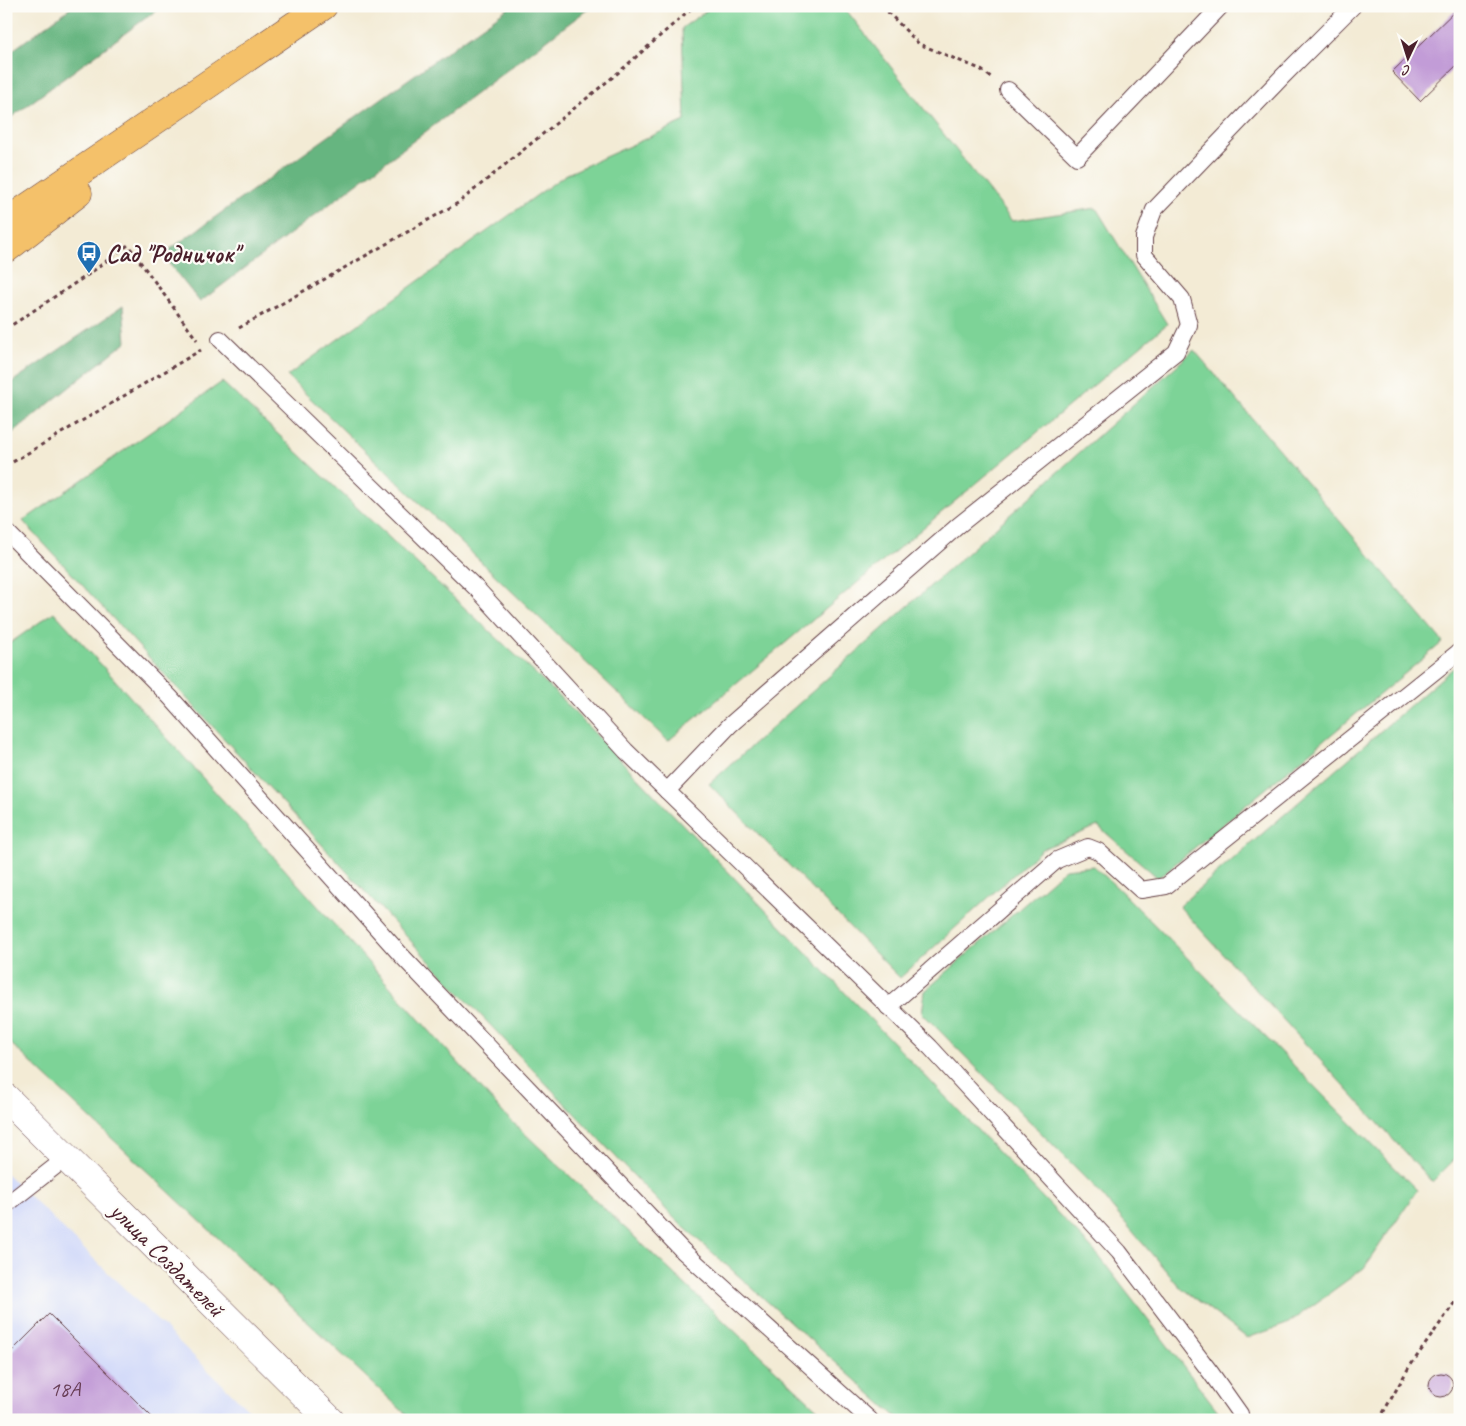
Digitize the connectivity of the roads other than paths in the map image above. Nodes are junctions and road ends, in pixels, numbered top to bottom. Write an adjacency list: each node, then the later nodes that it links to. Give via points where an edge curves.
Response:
1 (323, 6): 4 (main road)
2 (1221, 6): 5 (lane, via 1077,157)
3 (1353, 6): 11 (lane, via 1154,210 1144,237 1144,254 1182,299 1189,325 1176,352 959,525 730,725)
4 (290, 30): 6 (main road); 7 (main road)
5 (1008, 90)
6 (6, 222)
7 (6, 249)
8 (220, 338): 11 (lane, via 478,590)
9 (6, 531): 17 (lane, via 170,697 401,955 683,1251)
10 (1460, 651): 12 (lane, via 1166,886 1141,890 1098,851 1088,847 1057,860)
11 (667, 792): 12 (lane)
12 (888, 1007): 18 (lane, via 930,1047 1119,1252 1211,1373)
13 (6, 1098): 14 (street, улица Создателей)
14 (66, 1158): 15 (lane); 16 (street, улица Создателей)
15 (6, 1205)
16 (330, 1420)
17 (870, 1420)
18 (1241, 1420)

